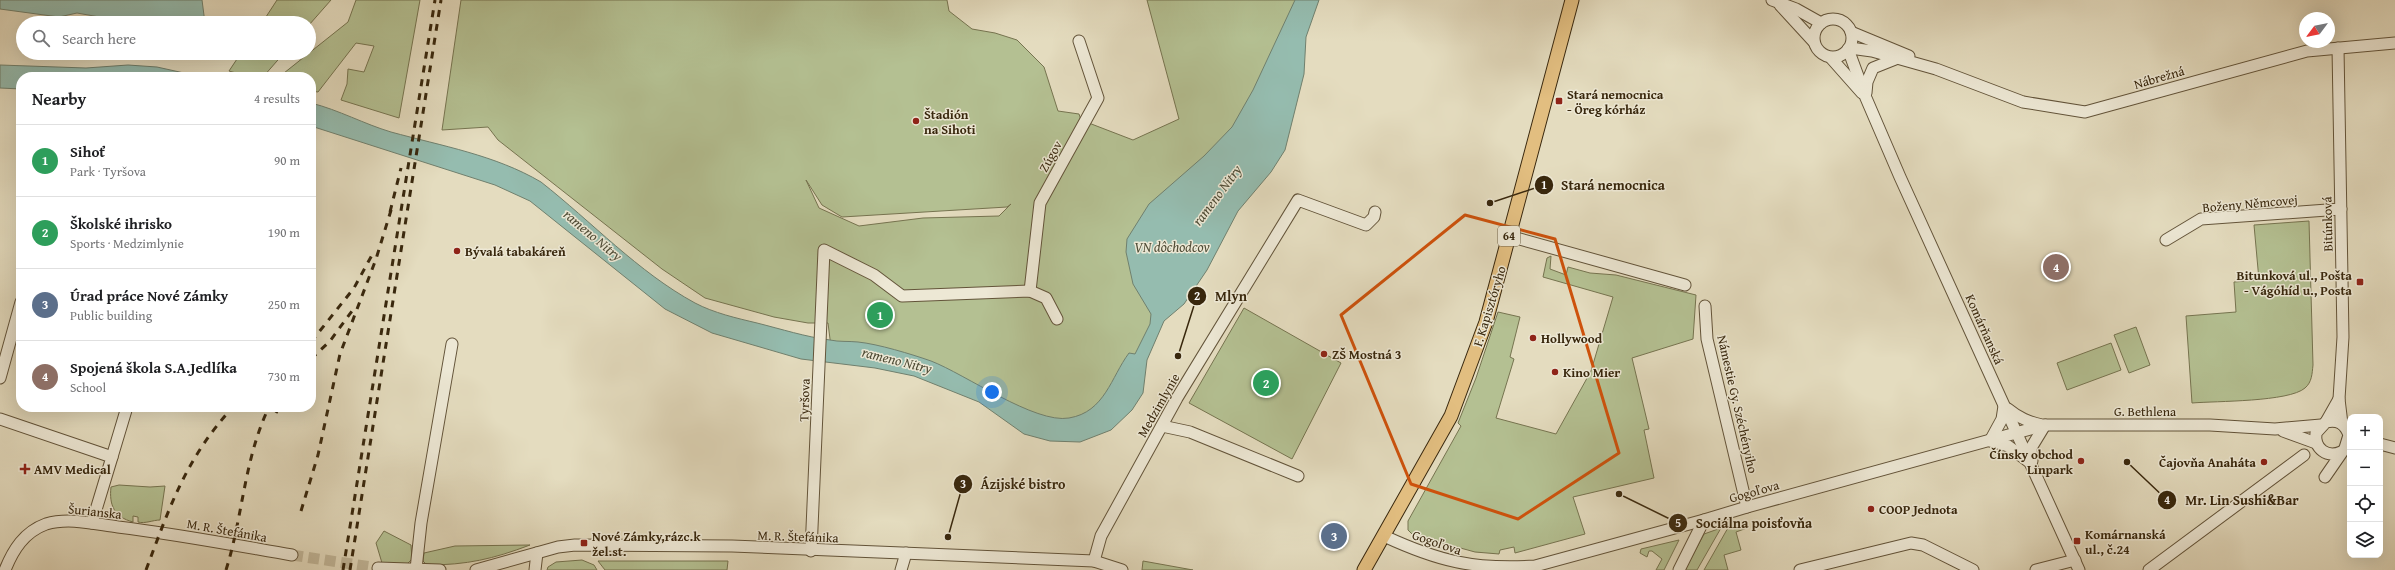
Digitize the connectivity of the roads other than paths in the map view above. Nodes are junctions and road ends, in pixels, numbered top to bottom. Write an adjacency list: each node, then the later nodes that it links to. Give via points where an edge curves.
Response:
1 (1572, 0): 16 (main road, F. Kapisztóryho / 64)
2 (1775, 2): 3 (street, Komárňanská, via 1796,9); 6 (street, Komárňanská)
3 (1821, 23): 4 (street, via 1831,19 1837,20 1843,22); 6 (street, via 1815,32)
4 (1851, 32): 9 (street, Komárňanská); 12 (street, Nábrežná, via 1895,48)
5 (1079, 41): 19 (street, Zúgov, via 1098,98 1040,203)
6 (1814, 42): 10 (street, Komárňanská, via 1818,51)
7 (2395, 43): 8 (street, Nábrežná)
8 (2338, 48): 12 (street, Nábrežná, via 2306,51 2086,112 2023,102); 14 (street, Bitúnková)
9 (1849, 49): 10 (street, via 1841,56); 11 (street, Nábrežná, via 1872,50); 13 (street, Komárňanská)
10 (1831, 58): 13 (street, Komárňanská)
11 (1898, 58): 12 (street, Nábrežná); 13 (street, via 1873,68 1867,82)
12 (1936, 69)
13 (1866, 98): 26 (street, Komárňanská)
14 (2341, 209): 17 (street, Boženy Němcovej, via 2200,220); 25 (street, Bitúnková, via 2343,337)
15 (1375, 212): 31 (street, Medzimlynie, via 1374,217 1366,225 1298,200)
16 (1509, 236): 18 (street); 46 (main road, F. Kapisztóryho / 64, via 1486,322 1451,416)
17 (2166, 240)
18 (1685, 285)
19 (1030, 291): 21 (street, via 1046,298); 47 (street, Tyršova, via 902,296 874,275 824,250)
20 (1705, 306): 42 (street, Námestie Gy. Széchényiho, via 1707,339)
21 (1057, 319)
22 (16, 320): 24 (street)
23 (452, 344): 55 (street, via 419,522)
24 (0, 378)
25 (2339, 399): 29 (street, Bitúnková); 32 (street, Bitúnková)
26 (2004, 406): 30 (street, via 2017,417); 34 (street, Komárňanská); 35 (street, via 2002,418)
27 (126, 412): 39 (street)
28 (0, 418): 39 (street)
29 (2323, 423): 32 (street, via 2337,421); 33 (street, G. Bethlena); 36 (street, via 2316,433)
30 (2045, 425): 33 (street, G. Bethlena, via 2210,425); 34 (street, G. Bethlena); 40 (street, via 2031,448)
31 (1162, 426): 41 (street, via 1190,432); 51 (street, Medzimlynie, via 1101,536)
32 (2346, 428): 37 (street, via 2349,435)
33 (2275, 429): 36 (street, G. Bethlena)
34 (2017, 433): 35 (street, Gogoľova); 40 (street, Komárňanská)
35 (1990, 441): 40 (street, via 2008,446); 42 (street, Gogoľova)
36 (2318, 447): 37 (street, via 2331,454); 37 (street, via 2325,477)
37 (2345, 449)
38 (2304, 456): 67 (street)
39 (112, 457): 44 (street)
40 (2032, 465): 53 (street, Komárňanská)
41 (1298, 476)
42 (1746, 506): 43 (street, Gogoľova)
43 (1704, 520): 46 (street, Gogoľova, via 1535,566 1502,570 1453,564); 63 (street)
44 (92, 523): 45 (street, Šurianska); 56 (street, Šurianska, via 66,521 38,528 18,545)
45 (157, 532): 50 (street, M. R. Štefánika)
46 (1384, 536): 62 (main road, F. Kapisztóryho / 64)
47 (811, 551): 48 (street, M. R. Štefánika, via 732,546 575,545); 49 (street, M. R. Štefánika)
48 (537, 553): 58 (street, M. R. Štefánika); 59 (street)
49 (906, 553): 52 (street, M. R. Štefánika); 60 (street)
50 (292, 555)
51 (1094, 561): 52 (street, M. R. Štefánika); 61 (street, M. R. Štefánika)
52 (1070, 565)
53 (2077, 565): 66 (street)
54 (378, 568): 55 (street)
55 (416, 569): 57 (street)
56 (5, 570)
57 (440, 570)
58 (476, 570)
59 (535, 570)
60 (901, 570)
61 (1122, 570)
62 (1364, 570)
63 (1679, 570)
64 (1800, 570): 65 (street, via 1911,543 1923,545)
65 (1973, 570)
66 (2036, 570)
67 (2149, 570)

